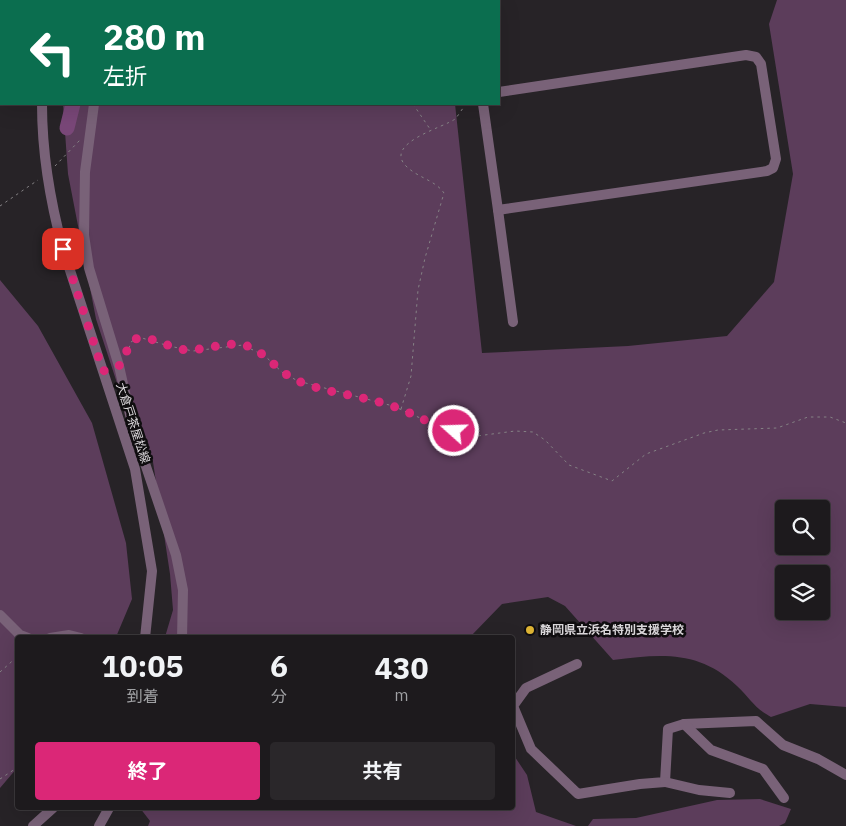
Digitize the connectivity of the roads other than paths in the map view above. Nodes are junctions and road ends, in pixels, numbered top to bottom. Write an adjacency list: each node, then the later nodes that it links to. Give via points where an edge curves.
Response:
1 (500, 92): 5 (street, via 756,56 762,64 776,159 773,168 767,171)
2 (42, 105): 9 (street, 大倉戸茶屋松線, via 42,133 53,213 136,469 152,571)
3 (94, 105): 10 (street, via 85,172 84,235 89,268 119,366 136,437 176,555 183,590)
4 (483, 105): 5 (street)
5 (498, 210): 6 (street)
6 (513, 322)
7 (0, 615): 8 (street)
8 (20, 635)
9 (145, 635)
10 (182, 635)
11 (577, 664): 12 (street, via 526,688)
12 (515, 703)
13 (515, 711): 16 (street, via 531,750 578,794)
14 (684, 724): 15 (street, via 756,721 783,745); 16 (street, via 668,729); 18 (street, via 711,750 763,769)
15 (846, 775)
16 (666, 782): 17 (street)
17 (730, 793)
18 (784, 798)
19 (51, 810): 21 (street)
20 (108, 810): 22 (street)
21 (33, 826)
22 (99, 826)

